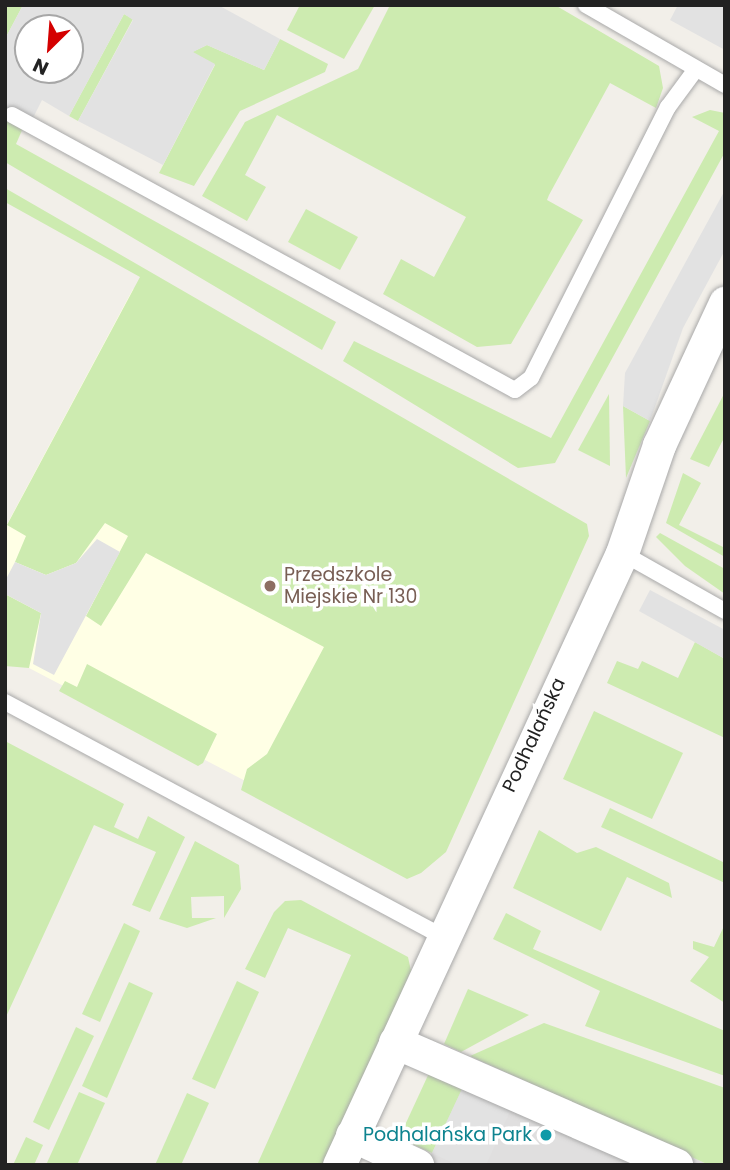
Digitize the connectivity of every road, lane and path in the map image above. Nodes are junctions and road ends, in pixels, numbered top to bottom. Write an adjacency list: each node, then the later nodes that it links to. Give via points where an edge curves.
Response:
1 (586, 5): 2 (lane)
2 (696, 69): 3 (lane); 4 (lane, via 668,107 531,378 515,390)
3 (725, 85)
4 (12, 116)
5 (725, 303): 6 (street, Podhalańska, via 659,445)
6 (622, 553): 7 (lane); 9 (street, Podhalańska)
7 (725, 611)
8 (5, 702): 9 (lane)
9 (442, 936): 10 (street, Podhalańska)
10 (395, 1042): 11 (street, Podhalańska); 14 (street)
11 (352, 1135): 12 (street, Podhalańska); 13 (street)
12 (339, 1165)
13 (416, 1165)
14 (676, 1165)

